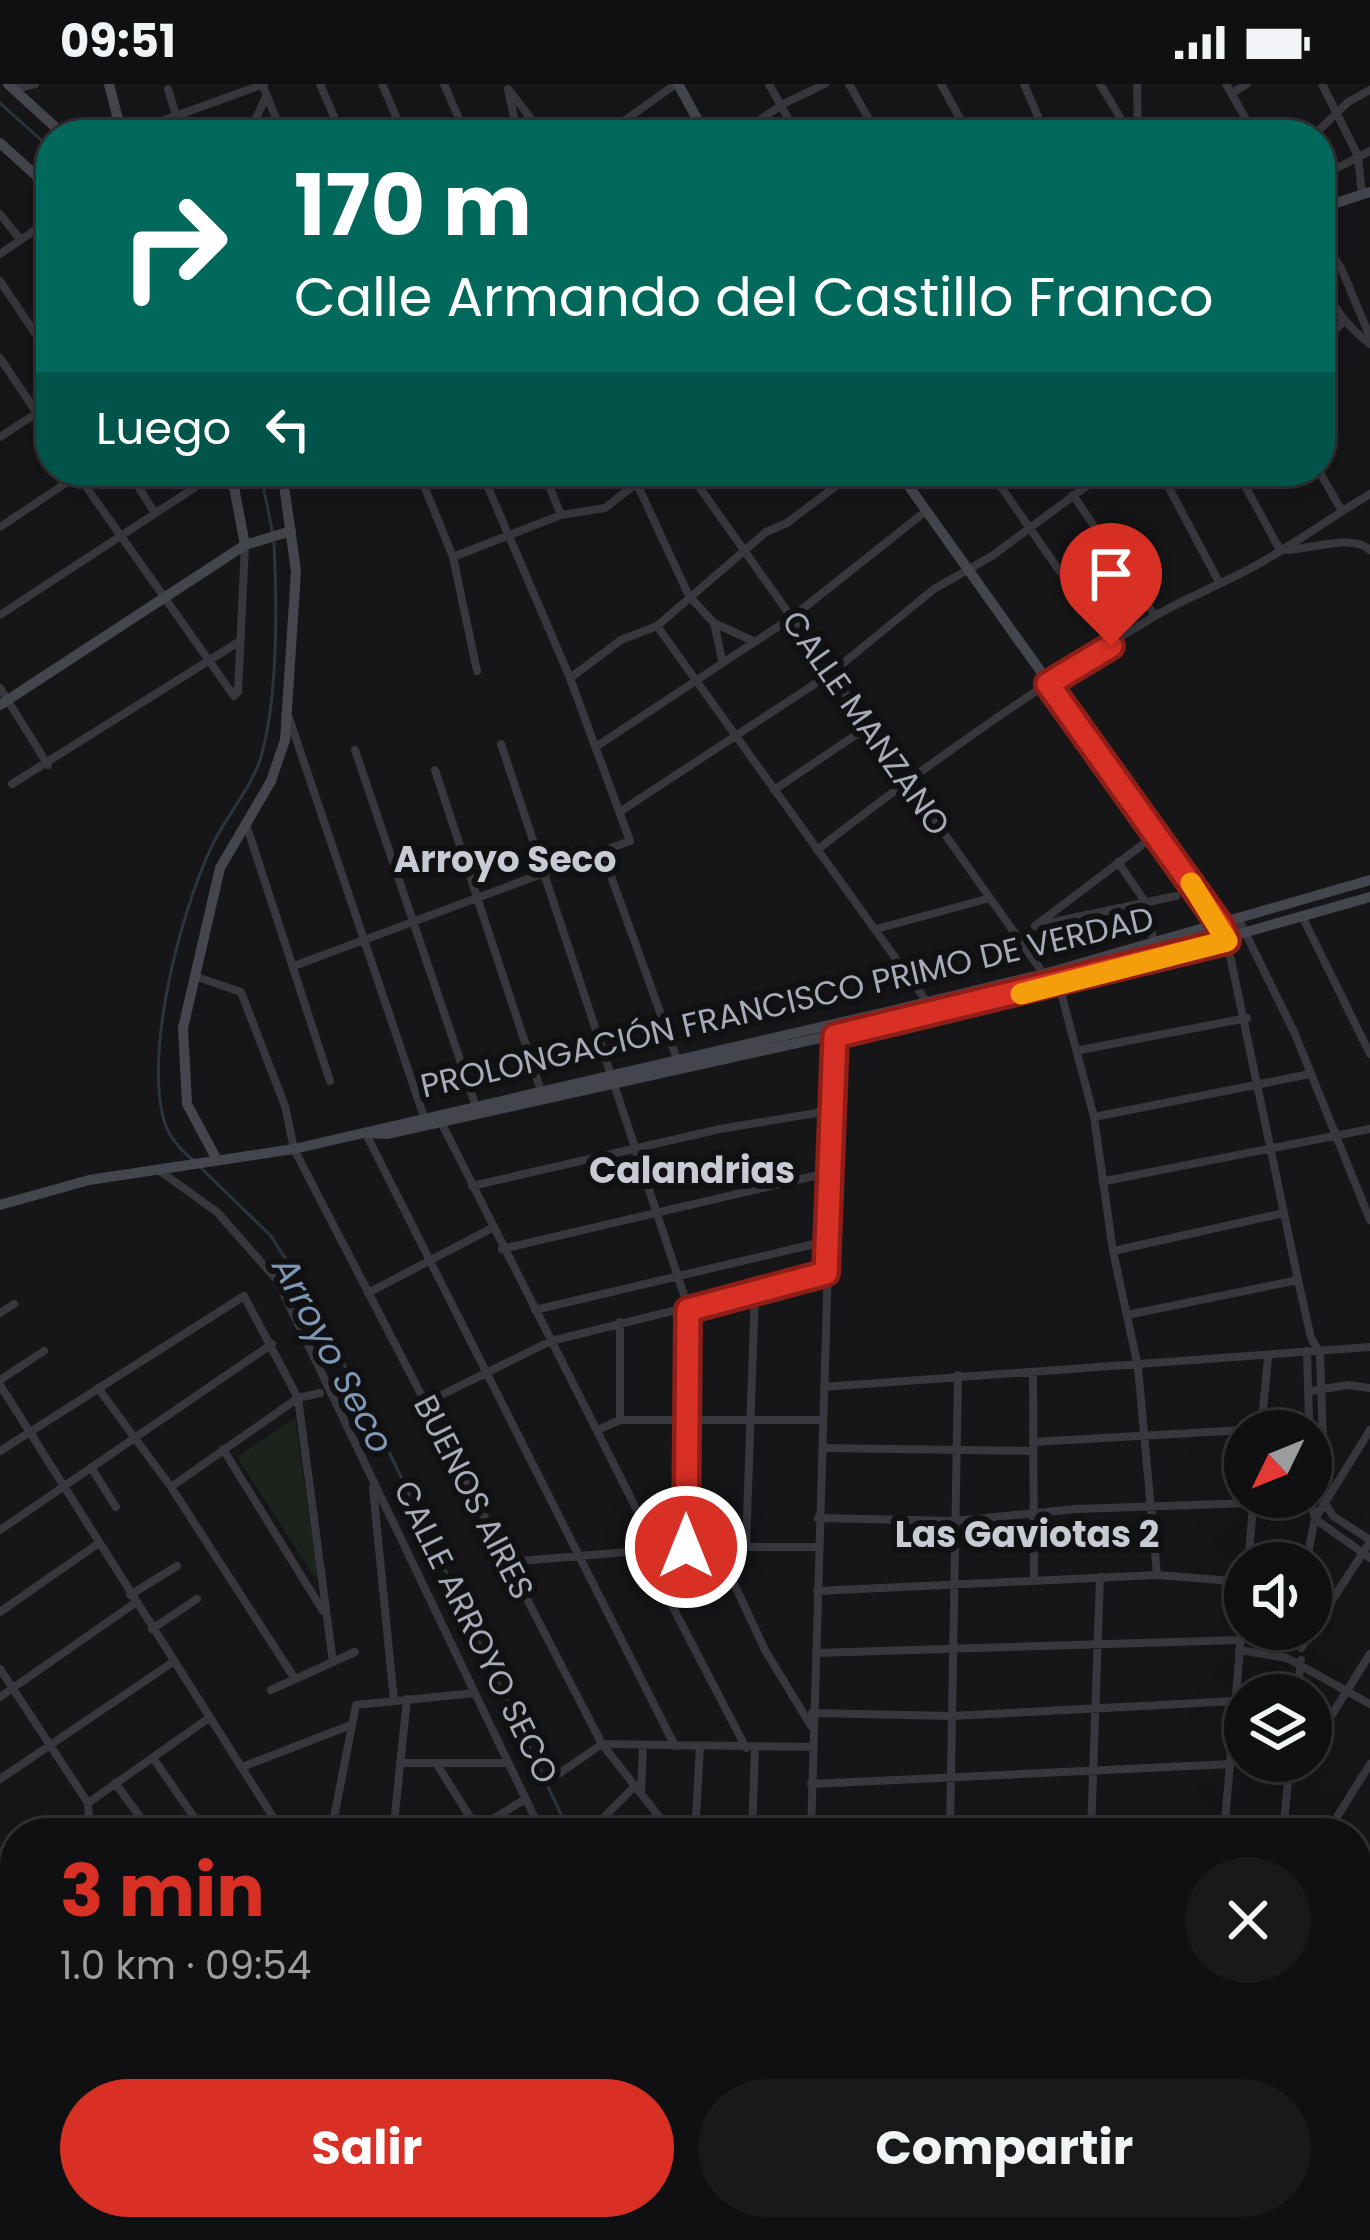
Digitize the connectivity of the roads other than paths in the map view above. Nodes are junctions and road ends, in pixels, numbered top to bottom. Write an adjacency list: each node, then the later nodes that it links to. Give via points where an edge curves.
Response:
1 (35, 84): 19 (street)
2 (109, 84): 29 (main road)
3 (219, 84): 24 (street)
4 (263, 84): 23 (street); 24 (street)
5 (320, 84): 34 (street)
6 (382, 84): 35 (street)
7 (444, 84): 36 (street)
8 (677, 84): 39 (street); 40 (main road)
9 (769, 84): 25 (street)
10 (825, 84): 25 (street)
11 (849, 84): 43 (street)
12 (941, 84): 44 (street)
13 (1024, 84): 45 (street)
14 (1100, 84): 46 (street)
15 (1137, 84): 47 (street)
16 (1246, 84): 20 (street)
17 (1322, 84): 26 (street)
18 (507, 86): 37 (street); 38 (street)
19 (11, 87): 28 (main road)
20 (1229, 88): 48 (street)
21 (168, 89): 27 (street)
22 (1370, 90): 26 (street)
23 (267, 96): 32 (street); 33 (street)
24 (224, 100): 27 (street)
25 (781, 105): 41 (street); 42 (street)
26 (1339, 111): 49 (street); 52 (street)
27 (177, 116): 30 (street); 31 (street)
28 (47, 120)
29 (118, 120)
30 (165, 120)
31 (178, 120)
32 (255, 120)
33 (277, 120)
34 (336, 120)
35 (398, 120)
36 (460, 120)
37 (515, 120)
38 (533, 120)
39 (625, 120)
40 (697, 120)
41 (760, 120)
42 (789, 120)
43 (869, 120)
44 (961, 120)
45 (1040, 120)
46 (1121, 120)
47 (1128, 120)
48 (1247, 120)
49 (1330, 120)
50 (0, 143): 54 (main road)
51 (1370, 151): 52 (street)
52 (1358, 156): 53 (street); 55 (street)
53 (1335, 169)
54 (36, 175)
55 (1366, 193): 56 (main road)
56 (1335, 203)
57 (0, 214): 59 (street)
58 (36, 229): 59 (street)
59 (20, 239): 60 (street)
60 (0, 254)
61 (1335, 266): 67 (street)
62 (0, 281): 66 (street)
63 (1335, 306): 64 (street)
64 (1344, 321): 65 (street); 67 (street)
65 (1335, 330)
66 (36, 335)
67 (1370, 340)
68 (0, 358): 69 (street)
69 (36, 412)
70 (36, 414): 71 (street)
71 (0, 436)
72 (58, 486): 97 (street)
73 (85, 486): 100 (street)
74 (137, 486): 95 (street)
75 (195, 486): 95 (street)
76 (235, 486): 102 (main road)
77 (285, 486): 99 (main road)
78 (424, 486): 106 (street)
79 (487, 486): 101 (street)
80 (549, 486): 96 (street)
81 (635, 486): 96 (street, via 605,508)
82 (637, 486): 109 (street)
83 (698, 486): 104 (street, CALLE MANZANO)
84 (835, 486): 104 (street)
85 (1001, 486): 98 (street)
86 (1086, 486): 92 (street)
87 (1168, 486): 108 (street)
88 (1245, 486): 105 (street)
89 (1328, 486): 94 (street)
90 (910, 487): 93 (main road)
91 (1370, 494): 94 (street)
92 (1073, 495): 98 (street); 112 (street)
93 (926, 511): 107 (main road); 113 (street)
94 (1342, 511): 105 (street)
95 (154, 513): 100 (street)
96 (561, 515): 101 (street)
97 (0, 527)
98 (1031, 527): 107 (street); 118 (street)
99 (287, 531): 102 (main road); 127 (main road, via 296,598)
100 (121, 536): 110 (street); 111 (street)
101 (508, 537): 106 (street); 123 (street)
102 (249, 543): 110 (main road); 116 (street)
103 (1367, 545): 105 (street)
104 (743, 550): 109 (street); 113 (street, CALLE MANZANO)
105 (1280, 550): 108 (street)
106 (452, 557): 121 (street)
107 (966, 569): 122 (street); 125 (main road)
108 (1219, 582): 112 (street)
109 (689, 596): 114 (street); 115 (street)
110 (163, 598): 120 (street); 126 (main road)
111 (0, 615)
112 (1155, 616): 118 (street)
113 (791, 618): 117 (street); 122 (street, CALLE MANZANO)
114 (714, 622): 117 (street); 119 (street)
115 (657, 626): 123 (street, via 621,640); 124 (street)
116 (242, 640): 120 (street); 120 (street, via 234,697)
117 (752, 641): 119 (street)
118 (1111, 646): 125 (street)
119 (722, 660): 124 (street)
120 (204, 661): 133 (street)
121 (477, 671)
122 (830, 674): 128 (street, CALLE MANZANO); 129 (street)
123 (570, 678): 131 (street)
124 (699, 681): 129 (street); 131 (street)
125 (1048, 684): 135 (street); 154 (main road)
126 (2, 698): 133 (street)
127 (286, 711): 139 (main road, via 283,754); 157 (street)
128 (869, 726): 135 (street, CALLE MANZANO); 137 (street)
129 (736, 736): 137 (street); 138 (street)
130 (501, 744): 144 (street)
131 (597, 746): 138 (street)
132 (355, 750): 151 (street)
133 (48, 766): 136 (street)
134 (435, 770): 147 (street)
135 (908, 780): 141 (street); 148 (street, CALLE MANZANO)
136 (12, 784)
137 (774, 790): 141 (street)
138 (622, 812): 142 (street, via 630,841)
139 (246, 822): 160 (street); 162 (main road, via 220,868)
140 (1142, 845): 143 (street)
141 (817, 850): 155 (street)
142 (603, 854): 144 (street); 169 (street)
143 (1118, 862): 150 (street); 150 (street, via 1035,926)
144 (543, 874): 147 (street); 171 (street)
145 (1367, 882): 149 (street); 153 (main road, PROLONGACIÓN FRANCISCO PRIMO DE VERDAD)
146 (1176, 896): 150 (street)
147 (478, 897): 151 (street); 174 (street)
148 (990, 898): 155 (street); 161 (street, CALLE MANZANO)
149 (1370, 898): 152 (main road, PROLONGACIÓN FRANCISCO PRIMO DE VERDAD)
150 (1146, 903): 159 (street)
151 (415, 918): 157 (street); 175 (street)
152 (1303, 918): 156 (main road, PROLONGACIÓN FRANCISCO PRIMO DE VERDAD); 168 (street)
153 (1239, 920): 154 (main road, PROLONGACIÓN FRANCISCO PRIMO DE VERDAD); 156 (street)
154 (1221, 926): 158 (main road); 159 (main road, PROLONGACIÓN FRANCISCO PRIMO DE VERDAD)
155 (875, 930): 164 (street)
156 (1246, 935): 158 (main road, PROLONGACIÓN FRANCISCO PRIMO DE VERDAD); 170 (street)
157 (361, 938): 160 (street); 177 (street)
158 (1227, 941): 163 (main road, PROLONGACIÓN FRANCISCO PRIMO DE VERDAD); 165 (street)
159 (1154, 944): 161 (main road, PROLONGACIÓN FRANCISCO PRIMO DE VERDAD)
160 (294, 966): 172 (street)
161 (1044, 974): 164 (main road, PROLONGACIÓN FRANCISCO PRIMO DE VERDAD)
162 (192, 975): 183 (street, BUENOS AIRES, via 241,992); 186 (main road, via 183,1087)
163 (1059, 985): 166 (main road, PROLONGACIÓN FRANCISCO PRIMO DE VERDAD); 167 (street)
164 (927, 1002): 166 (main road, PROLONGACIÓN FRANCISCO PRIMO DE VERDAD)
165 (1247, 1018): 167 (street); 173 (street)
166 (835, 1029): 169 (main road, PROLONGACIÓN FRANCISCO PRIMO DE VERDAD); 171 (main road, PROLONGACIÓN FRANCISCO PRIMO DE VERDAD); 176 (street)
167 (1080, 1050): 178 (street)
168 (1370, 1054)
169 (677, 1058): 171 (main road, PROLONGACIÓN FRANCISCO PRIMO DE VERDAD)
170 (1310, 1074): 173 (street); 182 (street)
171 (610, 1080): 174 (main road, PROLONGACIÓN FRANCISCO PRIMO DE VERDAD); 175 (main road, PROLONGACIÓN FRANCISCO PRIMO DE VERDAD); 184 (street)
172 (330, 1081)
173 (1258, 1086): 178 (street); 185 (street)
174 (541, 1091): 175 (main road, PROLONGACIÓN FRANCISCO PRIMO DE VERDAD)
175 (476, 1110): 177 (main road, PROLONGACIÓN FRANCISCO PRIMO DE VERDAD); 179 (main road, PROLONGACIÓN FRANCISCO PRIMO DE VERDAD)
176 (834, 1110): 184 (street); 188 (street)
177 (424, 1117): 181 (main road, PROLONGACIÓN FRANCISCO PRIMO DE VERDAD)
178 (1094, 1117): 189 (street)
179 (440, 1122): 181 (main road, PROLONGACIÓN FRANCISCO PRIMO DE VERDAD); 190 (street)
180 (1370, 1129): 182 (street)
181 (366, 1132): 183 (main road, PROLONGACIÓN FRANCISCO PRIMO DE VERDAD); 199 (street)
182 (1334, 1137): 185 (street); 194 (street)
183 (294, 1149): 186 (main road, PROLONGACIÓN FRANCISCO PRIMO DE VERDAD); 204 (street, BUENOS AIRES)
184 (636, 1152): 190 (street); 192 (street)
185 (1274, 1152): 189 (street); 193 (street)
186 (213, 1160): 187 (main road, PROLONGACIÓN FRANCISCO PRIMO DE VERDAD)
187 (163, 1168): 191 (main road); 251 (street, CALLE ARROYO SECO, via 217,1212 278,1280)
188 (831, 1172): 192 (street); 196 (street)
189 (1105, 1181): 198 (street)
190 (471, 1186): 195 (street)
191 (0, 1205)
192 (655, 1213): 197 (street); 201 (street)
193 (1284, 1213): 198 (street); 202 (street)
194 (1370, 1220)
195 (491, 1228): 197 (street); 199 (street)
196 (827, 1241): 200 (street); 201 (street)
197 (502, 1249): 206 (street)
198 (1113, 1251): 209 (street)
199 (430, 1259): 204 (street); 220 (street)
200 (826, 1273): 203 (street); 226 (street)
201 (677, 1277): 206 (street); 207 (street)
202 (1298, 1280): 209 (street); 211 (street)
203 (755, 1288): 207 (street); 238 (street)
204 (368, 1293): 231 (street, BUENOS AIRES)
205 (14, 1304): 208 (street)
206 (535, 1310): 212 (street)
207 (688, 1310): 210 (street); 236 (street)
208 (0, 1313)
209 (1127, 1315): 219 (street)
210 (620, 1322): 212 (street); 235 (street)
211 (1311, 1338): 216 (street); 217 (street)
212 (551, 1341): 220 (street); 239 (street)
213 (272, 1344): 225 (street, via 244,1296); 230 (street); 244 (street)
214 (1370, 1347): 216 (street)
215 (44, 1351): 223 (street)
216 (1319, 1352): 217 (street); 224 (street)
217 (1307, 1353): 218 (street); 228 (street)
218 (1268, 1358): 219 (street); 232 (street)
219 (1138, 1366): 221 (street); 243 (street)
220 (489, 1372): 231 (street); 273 (street)
221 (1033, 1374): 222 (street); 245 (street)
222 (958, 1375): 226 (street); 248 (street)
223 (0, 1383): 241 (street)
224 (1324, 1387): 227 (street); 228 (street); 234 (street)
225 (98, 1388): 241 (street); 244 (street)
226 (824, 1388): 237 (street)
227 (1370, 1388)
228 (1310, 1390): 233 (street)
229 (320, 1394): 230 (street)
230 (298, 1399): 247 (street); 286 (street)
231 (425, 1403): 274 (street, BUENOS AIRES)
232 (1263, 1410)
233 (1310, 1410)
234 (1324, 1410)
235 (620, 1420): 236 (street); 239 (street)
236 (686, 1420): 238 (street); 268 (street)
237 (823, 1420): 238 (street); 246 (street)
238 (752, 1421): 267 (street)
239 (598, 1430): 271 (street)
240 (1370, 1430): 254 (street)
241 (29, 1431): 249 (street); 252 (street)
242 (1224, 1431): 243 (street)
243 (1147, 1433): 245 (street); 256 (street)
244 (134, 1438): 250 (street); 253 (street)
245 (1032, 1446): 248 (street); 259 (street)
246 (823, 1448): 248 (street); 260 (street)
247 (223, 1449): 253 (street); 286 (street)
248 (959, 1449): 262 (street)
249 (0, 1451)
250 (92, 1469): 252 (street); 257 (street)
251 (373, 1480): 305 (street, CALLE ARROYO SECO); 308 (street)
252 (64, 1487): 263 (street); 266 (street)
253 (171, 1487): 301 (street)
254 (1332, 1492)
255 (1224, 1501): 256 (street)
256 (1153, 1504): 259 (street); 276 (street)
257 (116, 1507)
258 (1332, 1514): 264 (street)
259 (1035, 1515): 262 (street); 279 (street)
260 (818, 1518): 262 (street); 270 (street)
261 (1315, 1520): 265 (street); 272 (street)
262 (955, 1521): 280 (street)
263 (0, 1530)
264 (1370, 1541): 272 (street)
265 (1310, 1542)
266 (99, 1543): 282 (street); 285 (street)
267 (746, 1546): 269 (street); 270 (street)
268 (686, 1547): 269 (street); 271 (street)
269 (717, 1547): 317 (street)
270 (817, 1547): 281 (street)
271 (653, 1550): 273 (street); 324 (street, via 665,1592)
272 (1367, 1556): 284 (street)
273 (583, 1557): 274 (street); 321 (street)
274 (507, 1562): 318 (street, BUENOS AIRES)
275 (177, 1566): 282 (street)
276 (1156, 1575): 277 (street); 278 (street)
277 (1100, 1577): 279 (street); 288 (street)
278 (1224, 1580)
279 (1034, 1581): 280 (street)
280 (953, 1588): 281 (street); 294 (street)
281 (817, 1592): 293 (street)
282 (133, 1599): 287 (street); 302 (street)
283 (197, 1599): 287 (street)
284 (1332, 1605)
285 (0, 1612)
286 (327, 1618): 297 (street)
287 (152, 1629): 296 (street)
288 (1097, 1642): 289 (street); 294 (street); 311 (street)
289 (1224, 1645)
290 (1257, 1650): 298 (street)
291 (1301, 1650): 298 (street)
292 (355, 1652): 297 (street)
293 (816, 1653): 294 (street); 312 (street)
294 (954, 1653): 313 (street)
295 (1370, 1654): 304 (street)
296 (173, 1662): 315 (street); 319 (street)
297 (333, 1662): 301 (street)
298 (1301, 1663): 300 (street); 304 (street)
299 (0, 1669): 302 (street)
300 (1300, 1674)
301 (295, 1679): 303 (street)
302 (12, 1689): 306 (street); 319 (street)
303 (271, 1690)
304 (1349, 1691): 310 (street); 314 (street)
305 (475, 1693): 307 (street); 328 (street, CALLE ARROYO SECO)
306 (0, 1697)
307 (407, 1699): 308 (street); 326 (street)
308 (394, 1701): 316 (street, via 356,1705)
309 (1224, 1702): 311 (street)
310 (1370, 1704)
311 (1094, 1707): 313 (street); 332 (street)
312 (812, 1713): 313 (street); 317 (street)
313 (952, 1716): 334 (street)
314 (1332, 1716)
315 (209, 1718): 325 (street); 331 (street)
316 (352, 1724): 331 (street); 347 (street)
317 (812, 1729): 323 (street)
318 (602, 1744): 320 (street); 333 (street); 340 (street, BUENOS AIRES)
319 (48, 1746): 335 (street); 342 (street)
320 (643, 1746): 321 (street); 340 (street)
321 (675, 1746): 322 (street)
322 (700, 1746): 324 (street); 354 (street)
323 (812, 1747): 324 (street); 339 (street)
324 (750, 1748): 355 (street)
325 (153, 1758): 338 (street); 345 (street)
326 (400, 1763): 327 (street); 348 (street)
327 (436, 1763): 328 (street); 349 (street)
328 (508, 1763): 341 (street, CALLE ARROYO SECO)
329 (1224, 1764): 332 (street)
330 (1370, 1764): 361 (street)
331 (241, 1768): 346 (street)
332 (1093, 1770): 334 (street); 358 (street)
333 (560, 1773)
334 (950, 1776): 339 (street); 357 (street)
335 (0, 1779)
336 (1229, 1782): 359 (street)
337 (1288, 1782): 360 (street)
338 (116, 1784): 342 (street); 344 (street)
339 (812, 1784): 356 (street)
340 (638, 1790): 352 (street); 353 (street, BUENOS AIRES)
341 (525, 1799): 350 (street); 351 (street, CALLE ARROYO SECO)
342 (88, 1803): 343 (street)
343 (88, 1818)
344 (141, 1818)
345 (195, 1818)
346 (273, 1818)
347 (334, 1818)
348 (394, 1818)
349 (468, 1818)
350 (497, 1818)
351 (534, 1818)
352 (607, 1818)
353 (660, 1818)
354 (696, 1818)
355 (752, 1818)
356 (811, 1818)
357 (950, 1818)
358 (1091, 1818)
359 (1225, 1818)
360 (1284, 1818)
361 (1336, 1818)

